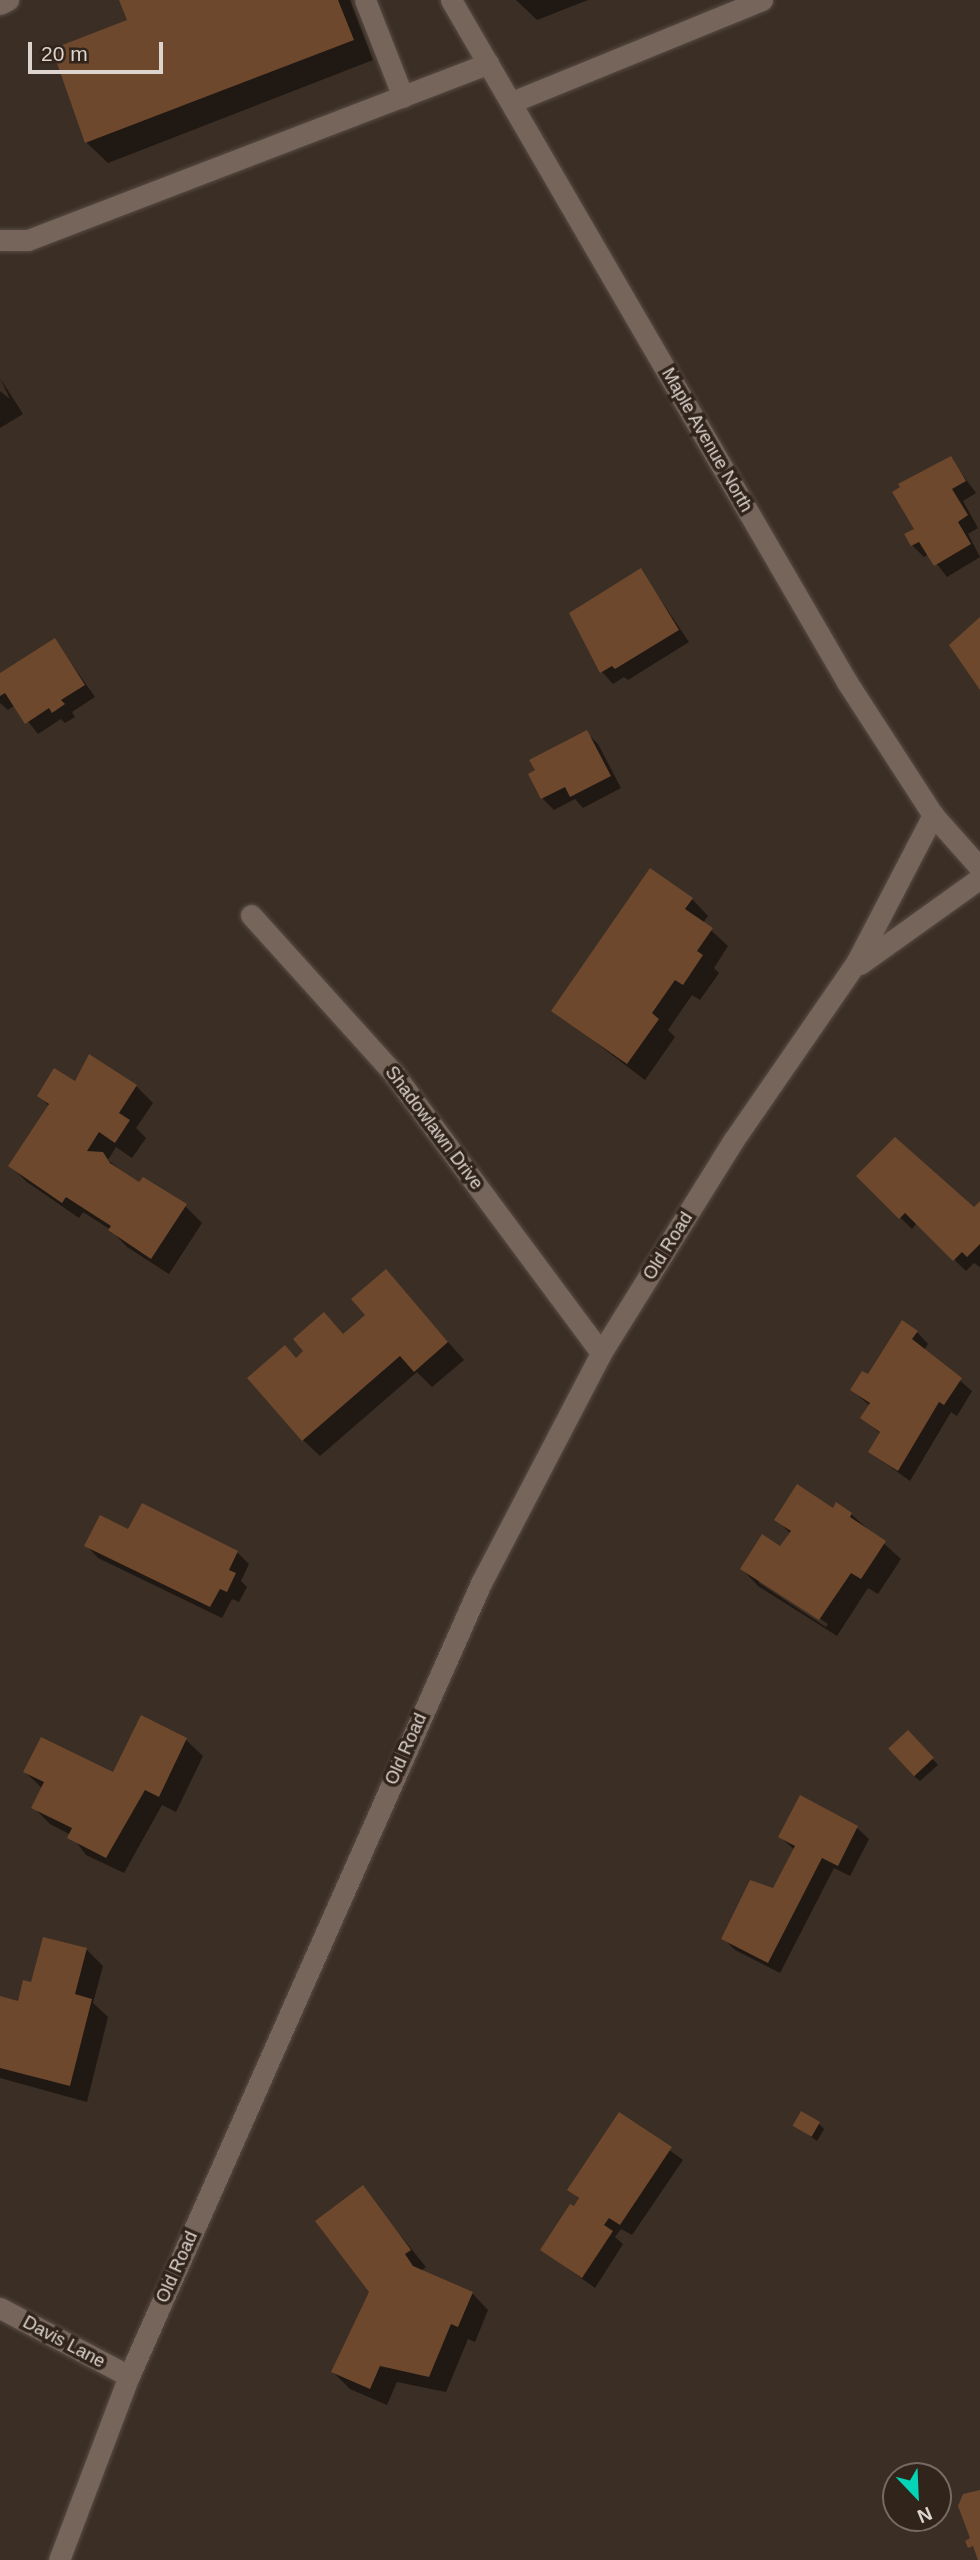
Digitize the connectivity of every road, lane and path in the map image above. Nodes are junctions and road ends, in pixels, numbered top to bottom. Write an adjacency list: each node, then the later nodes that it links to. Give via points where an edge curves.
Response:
1 (8, 0): 5 (street)
2 (365, 0): 7 (street)
3 (451, 0): 6 (street, Maple Avenue North)
4 (762, 0): 8 (street)
5 (0, 4)
6 (488, 63): 7 (street); 8 (street, Maple Avenue North)
7 (403, 97): 9 (street, via 28,240)
8 (512, 102): 10 (street, Maple Avenue North, via 847,682)
9 (0, 240)
10 (933, 815): 11 (street, Maple Avenue North); 14 (street, Old Road)
11 (980, 868)
12 (980, 878): 14 (street, Old Road, via 860,964)
13 (251, 915): 15 (street, Shadowlawn Drive, via 394,1074)
14 (842, 984): 15 (street, Old Road, via 733,1141)
15 (601, 1353): 17 (street, Old Road, via 481,1583)
16 (0, 2308): 17 (street, Davis Lane)
17 (129, 2376): 18 (street, Old Road)
18 (59, 2560)

